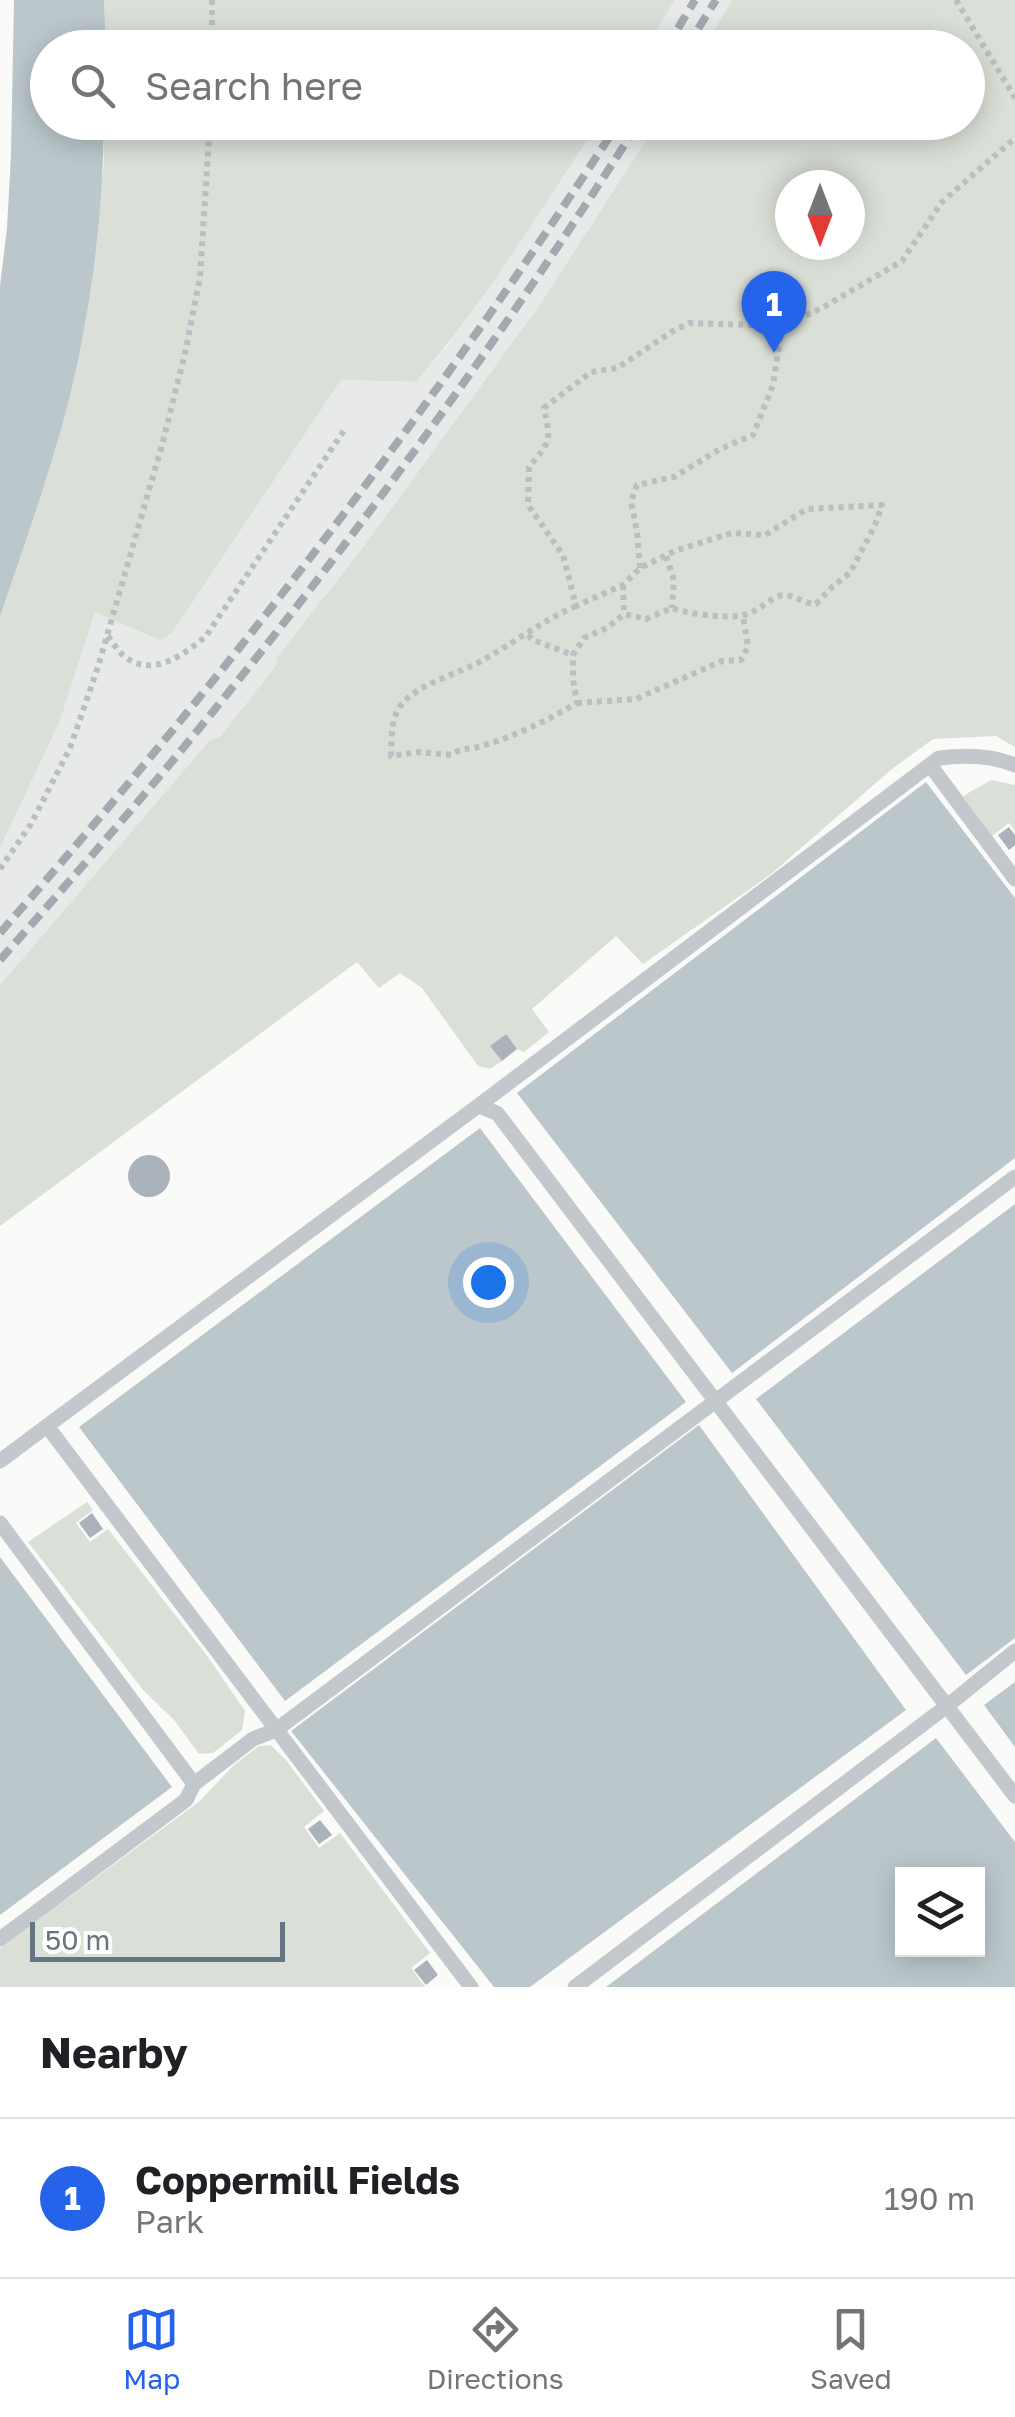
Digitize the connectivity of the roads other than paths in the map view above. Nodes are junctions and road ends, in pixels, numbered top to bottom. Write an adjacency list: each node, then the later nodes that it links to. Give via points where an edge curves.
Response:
1 (930, 765): 2 (lane, via 966,755); 3 (lane); 4 (lane)
2 (1015, 765)
3 (1015, 880)
4 (478, 1106): 6 (lane, via 497,1113); 7 (lane)
5 (1015, 1177): 6 (lane)
6 (716, 1401): 11 (lane); 12 (lane)
7 (46, 1426): 8 (lane); 12 (lane)
8 (0, 1461)
9 (0, 1523): 13 (lane)
10 (1015, 1651): 11 (lane)
11 (947, 1706): 14 (lane); 17 (lane)
12 (276, 1730): 13 (lane); 16 (lane)
13 (194, 1784): 15 (lane, via 186,1800)
14 (1015, 1796)
15 (0, 1939)
16 (471, 1987)
17 (574, 1987)

